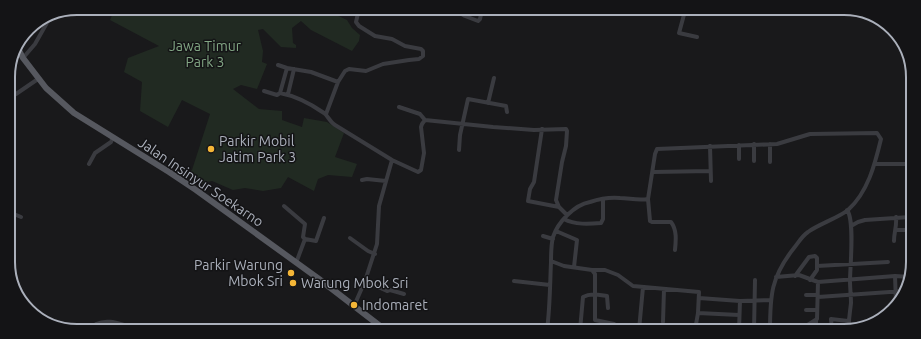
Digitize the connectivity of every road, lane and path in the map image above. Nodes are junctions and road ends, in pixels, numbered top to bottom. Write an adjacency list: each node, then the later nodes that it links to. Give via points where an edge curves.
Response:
1 (358, 15): 14 (street, via 356,22 359,26 375,36 421,49 423,56 418,60 383,64 366,71 346,70)
2 (463, 15): 3 (street, via 478,21)
3 (481, 15)
4 (684, 15): 6 (street, via 679,33)
5 (47, 23): 8 (street, via 35,44)
6 (697, 37)
7 (20, 52): 8 (main road, Jalan Insinyur Soekarno)
8 (23, 58): 13 (main road, Jalan Insinyur Soekarno)
9 (278, 65): 10 (street)
10 (287, 68): 11 (street); 16 (street)
11 (294, 69): 14 (street); 18 (street)
12 (494, 78): 19 (street)
13 (38, 79): 17 (street); 26 (main road, Jalan Insinyur Soekarno, via 69,109)
14 (338, 82): 22 (street)
15 (264, 91): 16 (street, via 277,95)
16 (280, 92): 18 (street)
17 (16, 94)
18 (288, 94): 22 (street)
19 (488, 102): 21 (street, via 506,106); 24 (street, via 468,99)
20 (399, 107): 23 (street, via 420,114)
21 (507, 112)
22 (326, 114): 33 (street, via 334,125)
23 (425, 120): 24 (street); 33 (street, via 421,127 424,159 420,172)
24 (462, 124): 25 (street); 31 (street)
25 (542, 129): 47 (street, via 565,128 567,131 556,200); 47 (street, via 534,182 528,201)
26 (113, 137): 36 (street, via 111,142 95,153); 69 (main road, Jalan Insinyur Soekarno, via 196,190)
27 (754, 144): 28 (street); 29 (street); 34 (street)
28 (770, 144): 35 (street); 37 (street, via 810,134 877,133 881,139)
29 (739, 145): 30 (street); 32 (street)
30 (710, 146): 39 (street); 40 (street, via 657,149)
31 (459, 150)
32 (739, 159)
33 (392, 160): 42 (street)
34 (754, 161)
35 (770, 162)
36 (89, 164)
37 (875, 164): 38 (street); 48 (street, via 863,191)
38 (906, 164)
39 (710, 171): 40 (street); 43 (street)
40 (653, 172): 45 (street)
41 (362, 180): 42 (street)
42 (386, 181): 66 (street, via 379,206 378,238)
43 (711, 181)
44 (602, 199): 45 (street); 50 (street, via 587,202); 55 (street, via 601,223 587,224)
45 (648, 199): 65 (street, via 650,221 669,221 675,228)
46 (284, 206): 62 (street, via 305,223 302,237)
47 (559, 207): 50 (street)
48 (847, 210): 56 (street); 76 (street, via 806,233 785,259)
49 (15, 214): 51 (street)
50 (567, 215): 55 (street)
51 (21, 217)
52 (896, 217): 53 (street); 56 (street, via 865,220); 57 (street)
53 (906, 217)
54 (324, 218): 62 (street, via 316,241)
55 (564, 220): 59 (street)
56 (851, 226): 70 (street)
57 (896, 230): 58 (street); 64 (street)
58 (906, 230)
59 (556, 231): 63 (street); 72 (street, via 577,241)
60 (543, 236): 63 (street)
61 (350, 238): 66 (street)
62 (305, 239): 69 (street)
63 (553, 239): 67 (street)
64 (894, 241)
65 (675, 250)
66 (374, 254): 81 (street)
67 (551, 261): 72 (street); 84 (street)
68 (888, 262): 70 (street)
69 (296, 263): 98 (main road, Jalan Insinyur Soekarno)
70 (851, 264): 71 (street); 82 (street)
71 (817, 266): 74 (street, via 816,257 810,257); 80 (street)
72 (574, 268): 73 (street)
73 (592, 270): 85 (street, via 605,270 633,286); 89 (street, via 595,274)
74 (795, 276): 76 (street); 80 (street)
75 (895, 276): 77 (street); 82 (street); 87 (street)
76 (776, 277): 96 (street)
77 (904, 277)
78 (514, 280): 84 (street)
79 (755, 280): 95 (street)
80 (810, 280): 83 (street)
81 (365, 281): 88 (street, via 386,291); 98 (street)
82 (850, 281): 83 (street); 92 (street)
83 (818, 282): 91 (street)
84 (550, 285): 110 (street)
85 (643, 287): 86 (street); 113 (street)
86 (664, 289): 94 (street, via 698,291); 106 (street)
87 (896, 292): 92 (street); 93 (street)
88 (404, 294)
89 (595, 294): 99 (street, via 607,296); 111 (street, via 584,297); 112 (street, via 595,320)
90 (806, 295): 91 (street)
91 (818, 296): 92 (street); 101 (street)
92 (851, 296): 105 (street)
93 (896, 296)
94 (699, 298): 97 (street); 102 (street)
95 (755, 300): 96 (street); 97 (street); 116 (street)
96 (770, 300): 117 (street)
97 (740, 301): 103 (street)
98 (354, 306): 109 (main road, Jalan Insinyur Soekarno)
99 (608, 308)
100 (806, 310): 101 (street)
101 (817, 310): 104 (street)
102 (698, 313): 103 (street); 114 (street)
103 (739, 315): 115 (street)
104 (816, 320): 118 (street); 119 (street)
105 (848, 321): 120 (street, via 831,319)
106 (663, 322)
107 (96, 324): 108 (street, via 105,321)
108 (122, 324)
109 (377, 324)
110 (547, 324)
111 (581, 324)
112 (614, 324)
113 (640, 324)
114 (696, 324)
115 (739, 324)
116 (754, 324)
117 (770, 324)
118 (809, 324)
119 (816, 324)
120 (831, 324)

